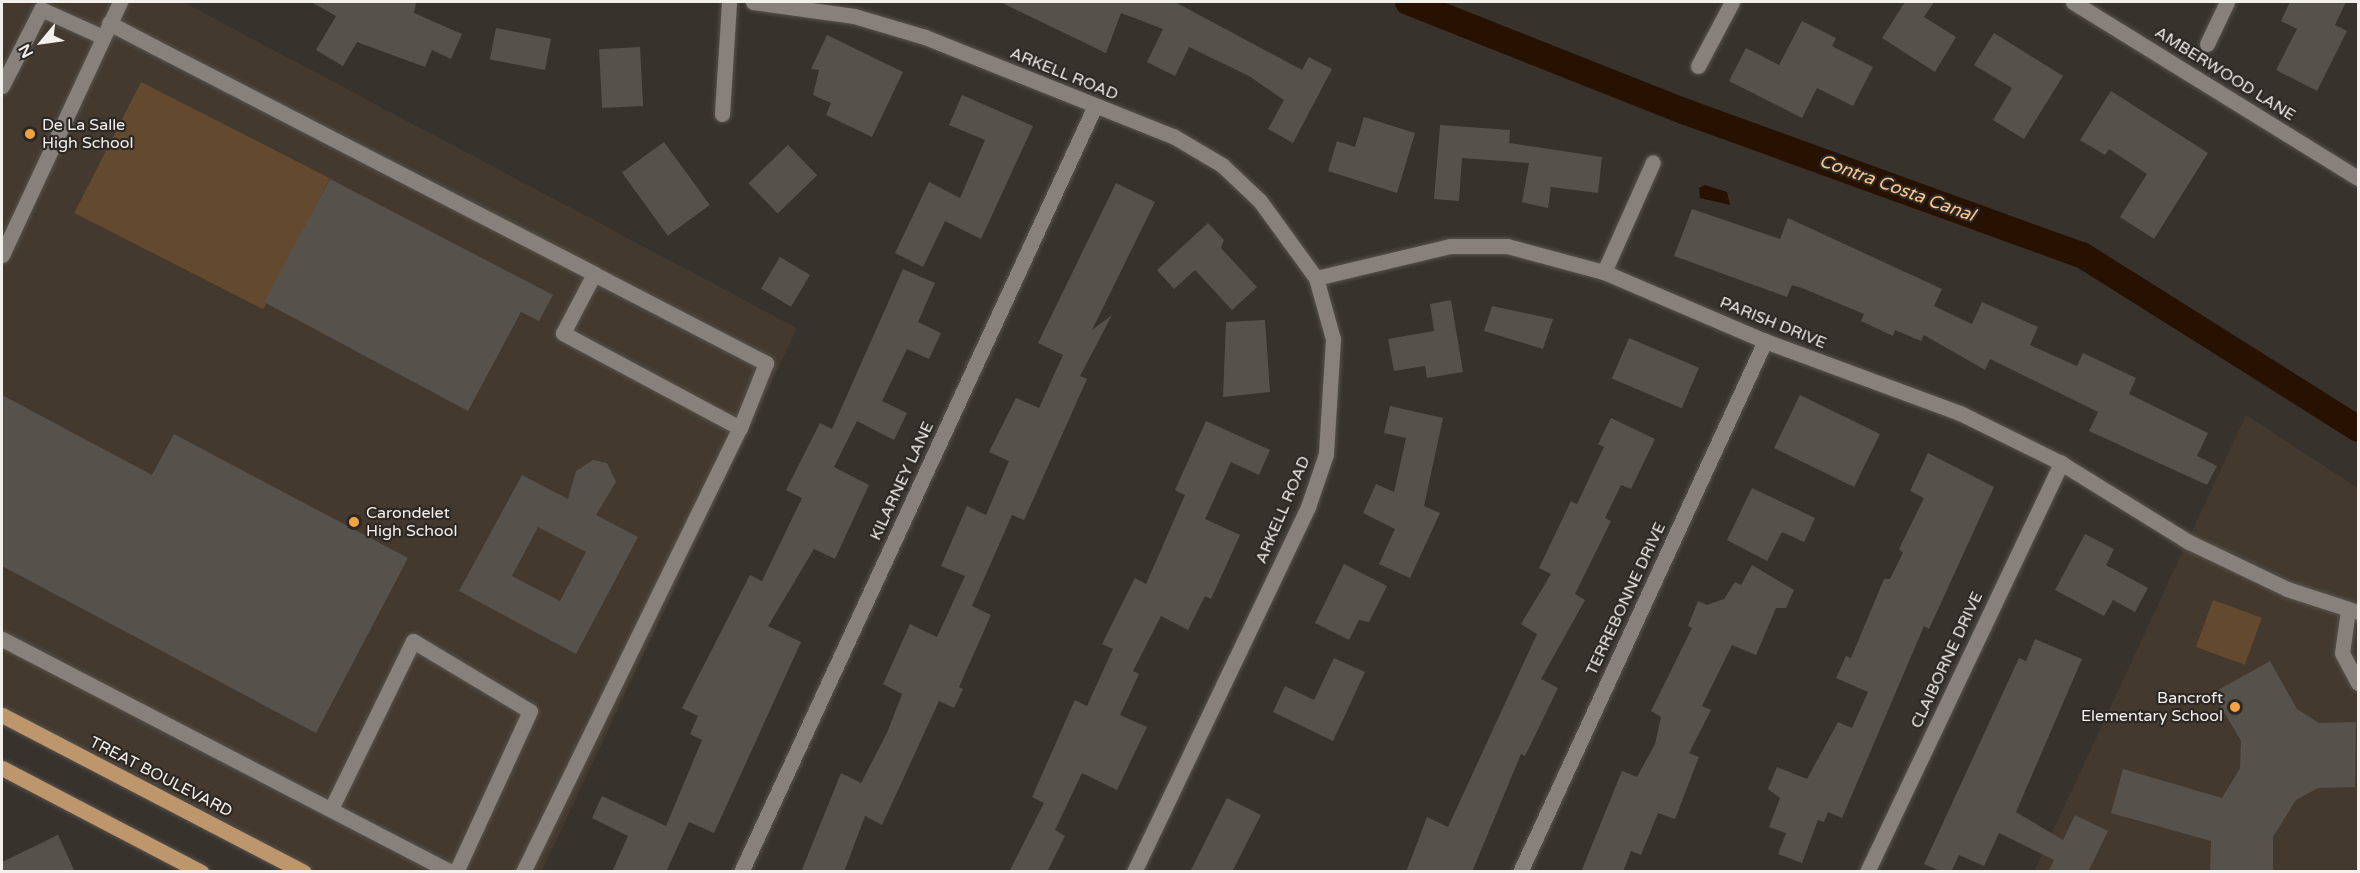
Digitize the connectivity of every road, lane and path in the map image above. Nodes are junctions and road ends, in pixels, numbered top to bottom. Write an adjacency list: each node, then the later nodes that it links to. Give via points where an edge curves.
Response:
1 (120, 2): 7 (street)
2 (729, 2): 12 (street)
3 (753, 2): 11 (street, ARKELL ROAD, via 854,16 925,37)
4 (1732, 2): 9 (street)
5 (2073, 2): 14 (street, AMBERWOOD LANE)
6 (2227, 2): 8 (street)
7 (106, 30): 10 (street, via 41,9); 15 (street); 18 (street)
8 (2207, 44)
9 (1698, 66)
10 (2, 86)
11 (1095, 106): 19 (street, ARKELL ROAD, via 1173,136 1222,165 1260,201); 34 (street, KILARNEY LANE)
12 (722, 114)
13 (1653, 162): 17 (street)
14 (2358, 178)
15 (7, 229): 16 (street)
16 (2, 255)
17 (1604, 272): 19 (street, PARISH DRIVE, via 1507,246 1449,246); 20 (street, PARISH DRIVE)
18 (594, 274): 21 (street, via 765,363); 21 (street, via 563,333)
19 (1316, 278): 35 (street, ARKELL ROAD, via 1333,339 1326,454 1308,507)
20 (1765, 341): 22 (street, PARISH DRIVE, via 1960,413); 36 (street, TERREBONNE DRIVE)
21 (740, 428): 33 (street)
22 (2061, 464): 23 (street, PARISH DRIVE, via 2189,542 2287,589); 37 (street, CLAIBORNE DRIVE)
23 (2353, 611): 25 (street, via 2342,653)
24 (2, 639): 28 (street)
25 (2358, 683)
26 (2, 715): 30 (main road, TREAT BOULEVARD)
27 (2, 768): 29 (main road)
28 (331, 809): 31 (street); 32 (street, via 413,642 530,711)
29 (201, 872)
30 (304, 872)
31 (451, 872)
32 (456, 872)
33 (523, 872)
34 (741, 872)
35 (1134, 872)
36 (1520, 872)
37 (1867, 872)

